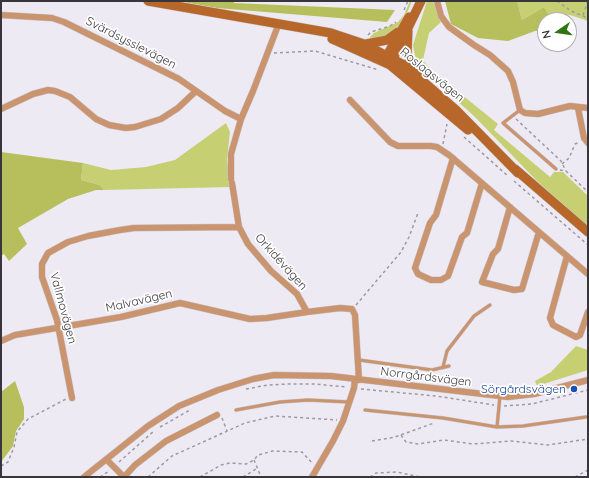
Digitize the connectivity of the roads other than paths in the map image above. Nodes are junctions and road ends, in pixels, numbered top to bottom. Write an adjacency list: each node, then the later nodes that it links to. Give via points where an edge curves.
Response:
1 (148, 1): 6 (main road, Roslagsvägen)
2 (437, 1): 17 (street, via 441,16 449,27 490,54 508,71)
3 (421, 2): 5 (main road); 8 (main road)
4 (1, 15): 11 (street, Svärdsysslevägen, via 52,18 64,22 179,79)
5 (402, 18): 9 (main road, via 397,32 387,40); 10 (main road)
6 (279, 23): 7 (main road, Roslagsvägen); 18 (street, Orkidévägen)
7 (310, 29): 9 (main road, Roslagsvägen); 10 (main road, Roslagsvägen)
8 (408, 31): 10 (main road); 16 (main road, via 409,61)
9 (365, 41): 10 (main road, Roslagsvägen)
10 (389, 60): 16 (main road, Roslagsvägen); 22 (main road, Roslagsvägen)
11 (196, 91): 15 (street, via 178,108 161,119 144,126 126,128 102,122 70,97 55,91 33,94); 18 (street, Svärdsysslevägen)
12 (350, 100): 20 (street, via 390,142 398,146 430,146 442,150)
13 (578, 108): 14 (street); 17 (street, via 570,106 530,115); 19 (street)
14 (588, 108)
15 (1, 109)
16 (456, 110): 22 (main road, Roslagsvägen)
17 (520, 110): 21 (lane, via 503,123)
18 (241, 119): 25 (street, Orkidévägen, via 231,154)
19 (586, 141)
20 (453, 158): 23 (street); 23 (street, via 436,215 430,223 415,268 418,274 431,280 441,280 448,276 462,237 467,233)
21 (556, 169)
22 (518, 173): 27 (main road, Roslagsvägen)
23 (482, 183): 24 (street)
24 (510, 207): 26 (street); 26 (street, via 498,249 493,254 482,282 514,290 522,289)
25 (239, 227): 31 (street, Orkidévägen, via 252,250 296,294); 33 (street, Vallmovägen, via 134,228 88,236 56,248 46,256 42,270)
26 (539, 232): 28 (street)
27 (588, 232)
28 (567, 256): 29 (street); 32 (street, via 550,318 553,325 576,337 580,335)
29 (588, 274)
30 (490, 305): 37 (lane, via 474,316 447,351)
31 (307, 312): 33 (street, Malvavägen, via 250,319 180,303); 35 (street, via 340,308 352,310 355,315)
32 (588, 312)
33 (58, 328): 34 (street, Malvavägen); 41 (street, Vallmovägen)
34 (1, 341)
35 (359, 360): 37 (lane, via 432,370); 38 (street)
36 (449, 366): 37 (lane)
37 (443, 367)
38 (357, 379): 40 (street, Norrgårdsvägen); 42 (street); 48 (street, Norrgårdsvägen, via 274,375 218,390 179,406 148,426)
39 (588, 380): 40 (street, Norrgårdsvägen, via 534,394)
40 (500, 396): 47 (lane)
41 (72, 398)
42 (349, 402): 43 (lane, via 308,400); 51 (street, via 343,421)
43 (236, 410)
44 (365, 410): 47 (lane, via 443,418)
45 (217, 415): 50 (street, via 166,441)
46 (586, 417): 47 (lane)
47 (497, 427)
48 (107, 460): 49 (street, Norrgårdsvägen); 50 (street)
49 (84, 477)
50 (124, 477)
51 (312, 477)

